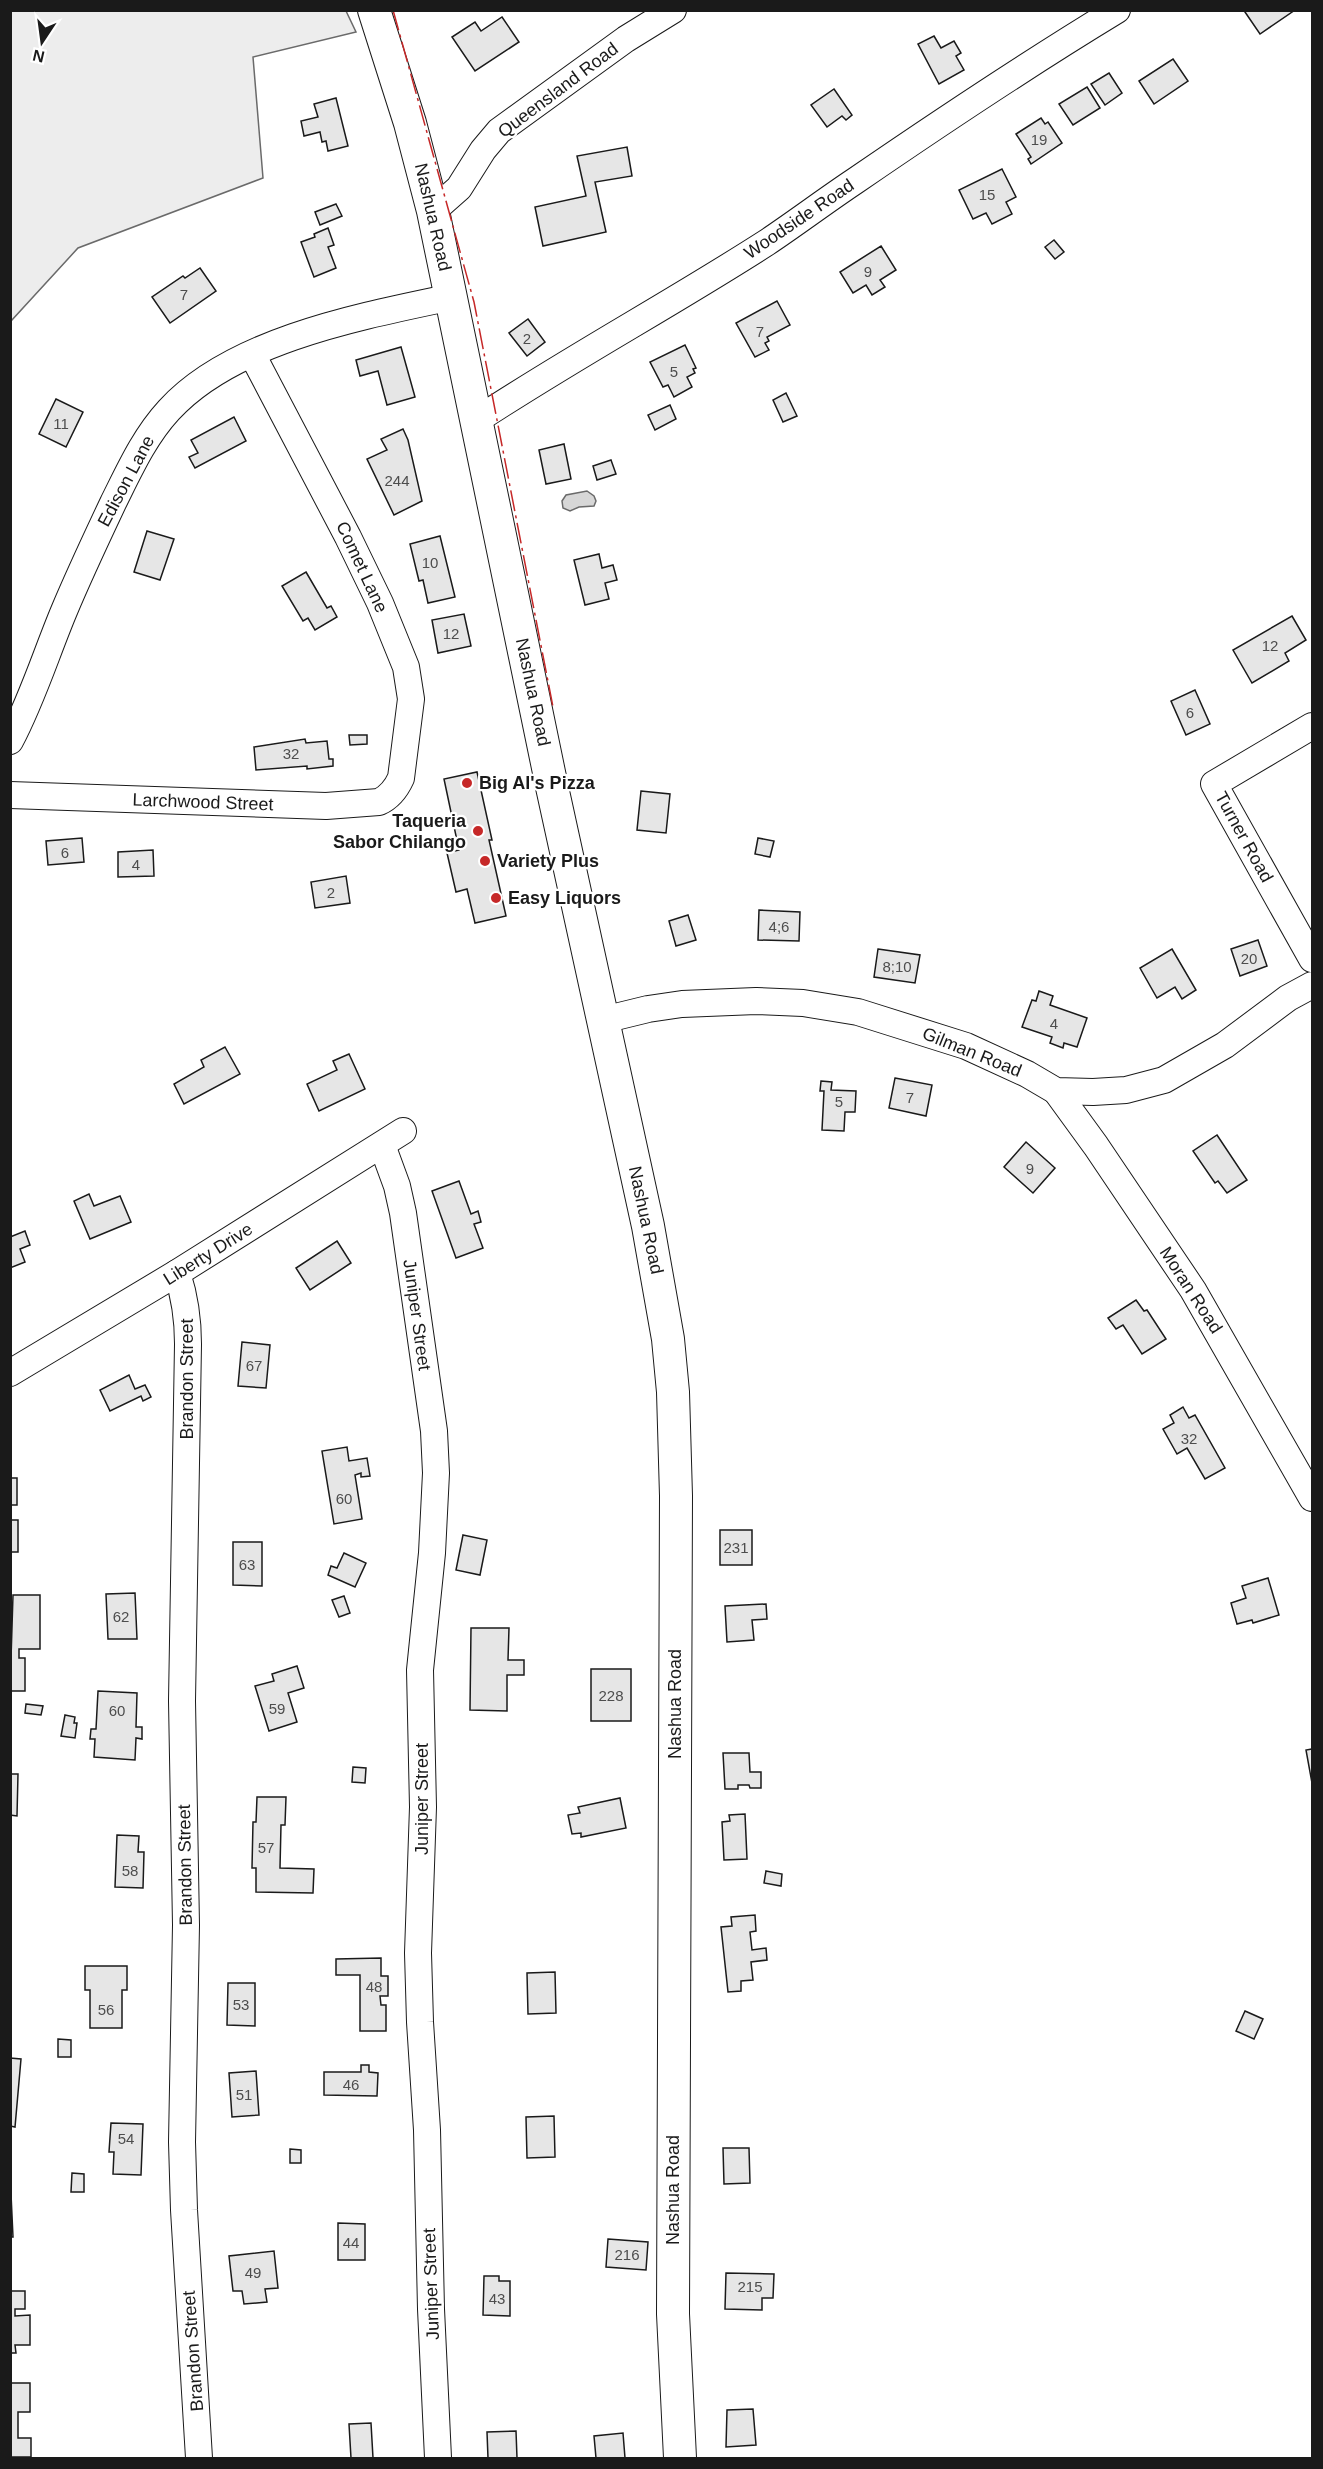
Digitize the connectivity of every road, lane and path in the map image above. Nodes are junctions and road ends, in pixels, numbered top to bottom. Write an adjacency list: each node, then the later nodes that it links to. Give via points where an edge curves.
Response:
1 (374, 10): 4 (main road, Nashua Road)
2 (673, 10): 4 (street, Queensland Road, via 626,39 499,131 459,188)
3 (1117, 10): 7 (street, Woodside Road, via 942,122 767,242)
4 (434, 211): 5 (main road, Nashua Road)
5 (452, 297): 6 (street, Edison Lane, via 342,321); 7 (main road, Nashua Road)
6 (252, 354): 9 (street, Edison Lane, via 184,394 139,451 81,571); 10 (street, Comet Lane, via 348,537 409,675 411,699 402,767)
7 (477, 420): 14 (main road, Nashua Road)
8 (1312, 726): 12 (street, Turner Road, via 1214,784)
9 (10, 741)
10 (392, 793): 11 (street, Larchwood Street, via 379,802 326,806)
11 (10, 795)
12 (1312, 959)
13 (1312, 985): 15 (street, via 1225,1045 1164,1080 1126,1089)
14 (603, 1020): 15 (street, Gilman Road, via 682,1004 756,1001 858,1012 966,1046); 23 (main road, Nashua Road, via 659,1287 673,1392 673,2302)
15 (1056, 1092): 20 (street, Moran Road, via 1194,1290)
16 (403, 1131): 17 (street, Liberty Drive)
17 (382, 1145): 18 (street, Liberty Drive); 22 (street, Juniper Street, via 403,1213 434,1431 436,1473 420,1670 423,1807 418,1953)
18 (177, 1273): 19 (street, Liberty Drive); 21 (street, Brandon Street, via 185,1295 188,1335 182,1701 186,1935 182,2154)
19 (10, 1373)
20 (1312, 1498)
21 (199, 2458)
22 (438, 2458)
23 (680, 2458)

